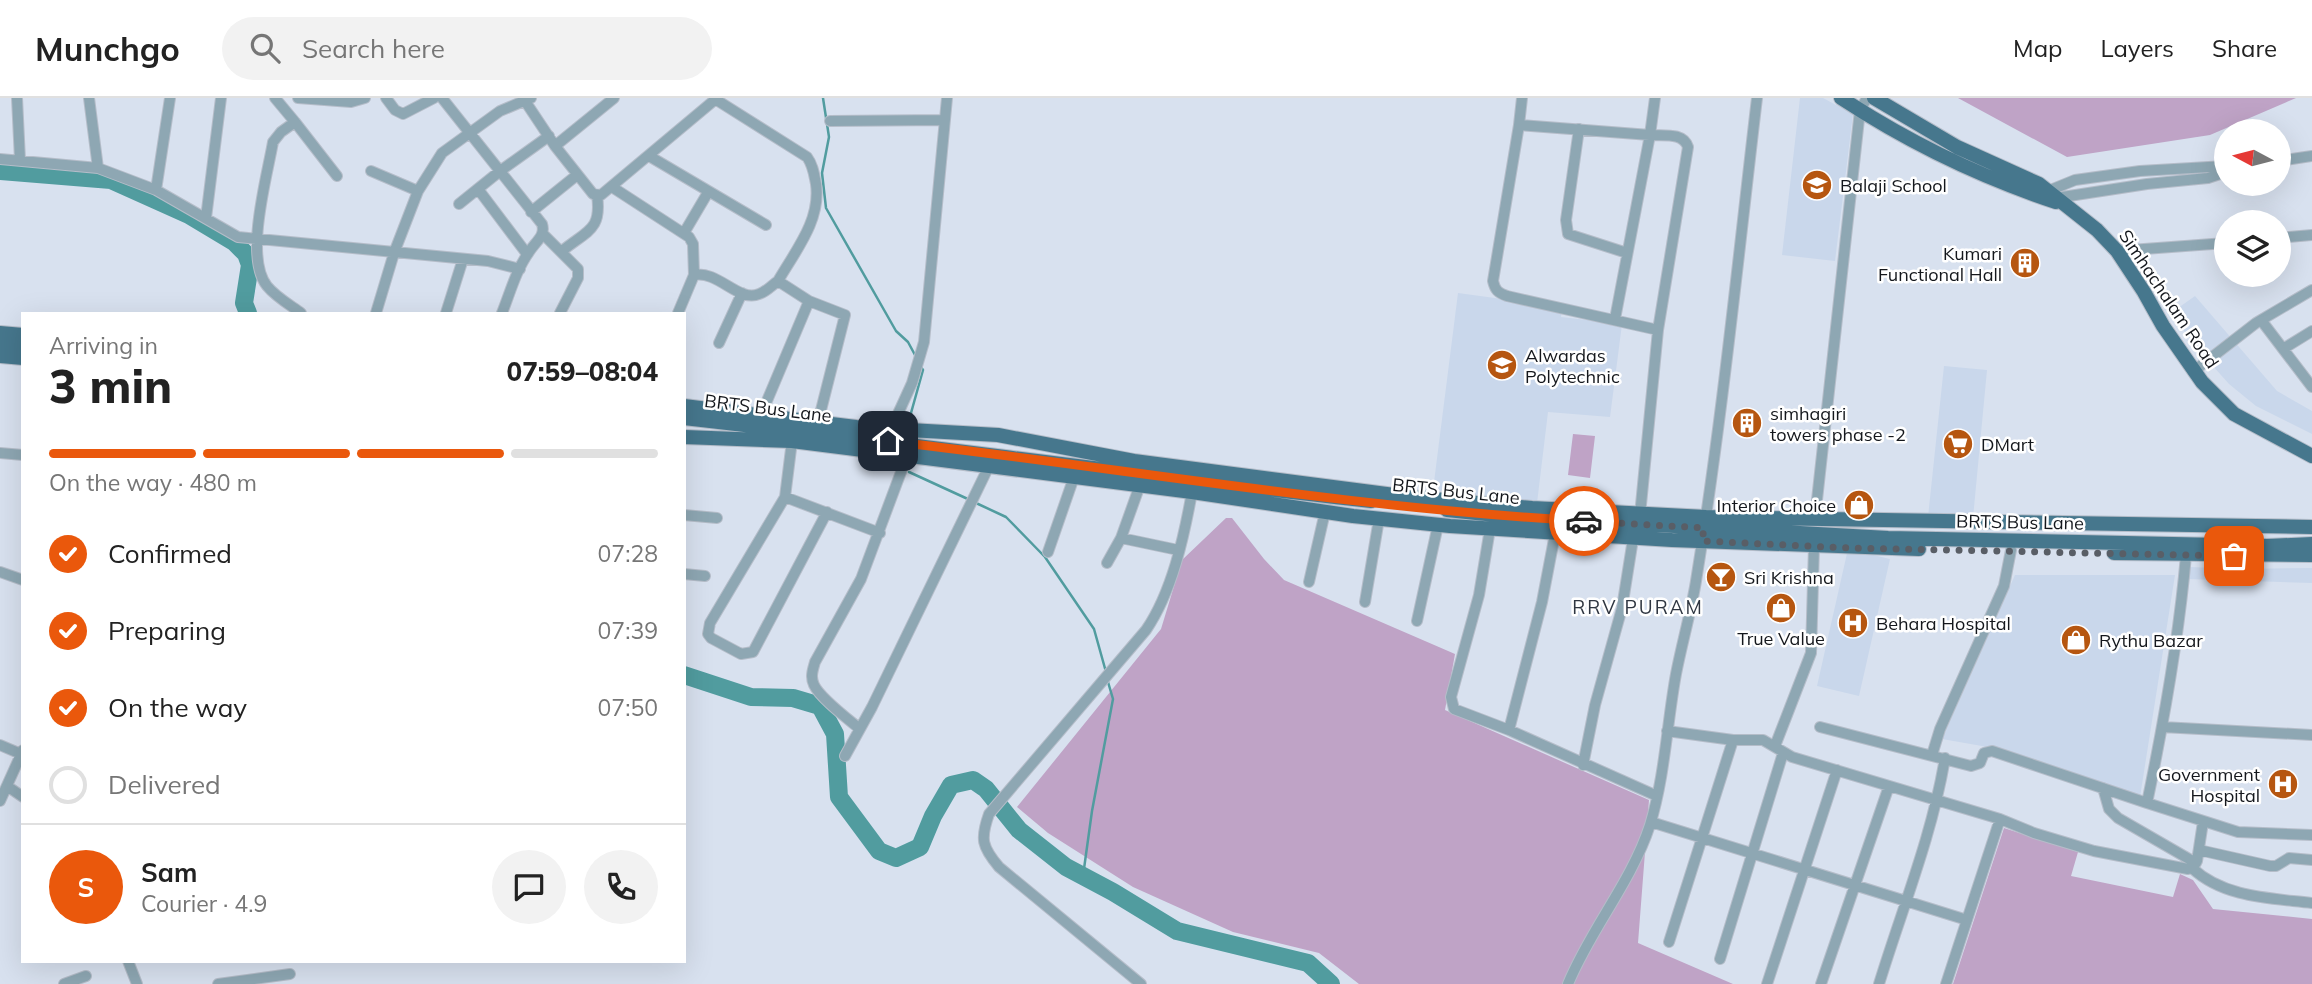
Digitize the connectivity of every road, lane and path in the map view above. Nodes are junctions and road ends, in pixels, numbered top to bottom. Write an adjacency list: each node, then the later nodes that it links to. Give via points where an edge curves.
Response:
1 (17, 98): 33 (street)
2 (89, 98): 35 (street)
3 (170, 98): 43 (street)
4 (221, 98): 50 (street)
5 (275, 98): 23 (street)
6 (298, 98): 7 (street, via 351,102)
7 (365, 98)
8 (386, 98): 9 (street, via 403,114)
9 (434, 98)
10 (442, 98): 26 (street)
11 (614, 98): 28 (street)
12 (947, 98): 21 (street)
13 (1522, 98): 24 (street)
14 (1655, 98): 27 (street)
15 (1757, 98): 116 (street)
16 (1841, 98): 20 (main road, Simhachalam Road)
17 (1874, 98): 47 (main road, via 1957,147 2039,184)
18 (526, 99): 26 (street); 28 (street)
19 (716, 99): 29 (street); 66 (street, via 807,158 814,171 816,214)
20 (1863, 104): 47 (main road, Simhachalam Road, via 1926,149 1994,180); 112 (street)
21 (945, 120): 22 (street); 94 (street, via 924,342)
22 (830, 121)
23 (295, 122): 39 (street); 56 (street, via 273,142)
24 (1519, 125): 25 (street); 76 (street, via 1494,287 1507,296)
25 (1579, 130): 27 (street); 61 (street, via 1568,234)
26 (470, 132): 37 (street); 44 (street, via 442,153)
27 (1650, 135): 61 (street); 78 (street, via 1681,137 1688,147)
28 (552, 141): 37 (street); 38 (street)
29 (649, 156): 41 (street); 51 (street)
30 (2312, 156): 32 (street)
31 (0, 159): 33 (street)
32 (2291, 159)
33 (20, 160): 35 (street)
34 (2214, 166): 47 (street, via 2075,180)
35 (98, 168): 43 (street)
36 (372, 171): 44 (street)
37 (500, 171): 42 (street); 49 (street)
38 (577, 175): 46 (street); 49 (street)
39 (337, 176)
40 (2214, 176): 47 (street)
41 (612, 187): 46 (street); 53 (street)
42 (478, 189): 48 (street); 62 (street)
43 (156, 190): 50 (street)
44 (418, 191): 60 (street)
45 (707, 194): 53 (street)
46 (597, 195): 58 (street, via 596,224)
47 (2057, 198): 59 (main road, Simhachalam Road)
48 (460, 204)
49 (531, 212): 52 (street, via 542,224)
50 (206, 218): 56 (street, via 238,237)
51 (766, 225)
52 (543, 233): 58 (street); 62 (street)
53 (684, 233): 65 (street, via 693,244)
54 (2312, 235): 55 (street)
55 (2291, 237)
56 (256, 239): 60 (street); 70 (street, via 266,285)
57 (2214, 244): 59 (street)
58 (562, 251): 74 (street, via 579,270 579,278)
59 (2117, 251): 88 (main road, Simhachalam Road)
60 (394, 253): 63 (street); 71 (street)
61 (1628, 253): 76 (street)
62 (527, 254): 64 (street)
63 (463, 259): 64 (street); 72 (street)
64 (520, 270): 73 (street)
65 (694, 275): 68 (street, via 712,276); 75 (street)
66 (778, 281): 68 (street, via 760,294); 69 (street)
67 (2312, 290): 77 (street)
68 (742, 293): 82 (street)
69 (809, 300): 91 (street); 93 (street, via 845,315)
70 (300, 312)
71 (376, 312)
72 (446, 312)
73 (502, 312)
74 (561, 312)
75 (678, 312)
76 (1615, 319): 78 (street)
77 (2260, 320): 85 (street); 88 (street)
78 (1658, 330): 109 (street)
79 (2312, 331): 85 (street)
80 (0, 333): 81 (main road)
81 (21, 335)
82 (719, 343)
83 (0, 345): 84 (main road)
84 (21, 348)
85 (2283, 349): 89 (street)
86 (0, 356): 87 (main road)
87 (21, 358)
88 (2194, 372): 100 (main road, Simhachalam Road, via 2235,414)
89 (2312, 387)
90 (686, 406): 91 (main road)
91 (761, 415): 93 (main road)
92 (686, 418): 116 (main road, BRTS Bus Lane, via 1515,517)
93 (818, 422): 94 (main road)
94 (891, 429): 109 (main road, via 1021,438 1134,461 1402,496)
95 (686, 437): 96 (main road)
96 (792, 441): 99 (main road); 105 (street)
97 (0, 453): 98 (street)
98 (21, 455)
99 (907, 456): 101 (main road); 117 (street)
100 (2312, 456)
101 (989, 466): 102 (main road); 138 (street)
102 (1074, 477): 103 (main road); 125 (street)
103 (1140, 485): 104 (main road); 119 (street)
104 (1192, 492): 107 (main road); 123 (street)
105 (785, 497): 106 (street); 106 (street, via 708,628 711,638 741,654 753,652)
106 (827, 512): 117 (street)
107 (1325, 512): 111 (main road); 133 (street)
108 (686, 515): 110 (street)
109 (1640, 515): 116 (main road)
110 (717, 518)
111 (1379, 519): 113 (main road); 134 (street)
112 (1815, 519): 114 (main road); 116 (main road)
113 (1438, 525): 115 (main road); 135 (street)
114 (2312, 527)
115 (1490, 529): 118 (main road); 139 (street, via 1479,595 1451,704 1459,713)
116 (1704, 529): 120 (main road); 121 (main road, BRTS Bus Lane, via 1915,539); 122 (main road); 140 (street)
117 (880, 533): 138 (street, via 812,673 819,692)
118 (1555, 534): 120 (main road); 139 (street)
119 (1121, 538): 123 (street); 128 (street)
120 (1633, 538): 150 (street, via 1622,607)
121 (2312, 544)
122 (1814, 546): 124 (main road); 144 (street, via 1811,653)
123 (1178, 550): 182 (street, via 1156,614 989,814 981,834 993,860)
124 (2011, 550): 126 (main road); 147 (street, via 2004,586)
125 (1048, 552)
126 (2186, 555): 127 (main road); 137 (street)
127 (2312, 555)
128 (1107, 563)
129 (0, 572): 132 (street)
130 (686, 574): 131 (street)
131 (705, 576)
132 (21, 579)
133 (1309, 582)
134 (1365, 602)
135 (1417, 621)
136 (1820, 727): 147 (street)
137 (2162, 727): 141 (street); 159 (street)
138 (860, 729): 148 (street)
139 (1509, 730): 150 (street)
140 (1667, 731): 142 (street); 156 (street)
141 (2312, 735)
142 (1733, 740): 144 (street, via 1763,740); 164 (street)
143 (0, 745): 145 (street)
144 (1779, 750): 151 (street); 166 (street)
145 (21, 752)
146 (21, 754): 152 (street)
147 (1932, 755): 149 (street)
148 (845, 756)
149 (1945, 758): 154 (street, via 1976,766 1984,753 1992,751); 158 (street)
150 (1583, 765): 156 (street)
151 (1837, 769): 153 (street); 169 (street)
152 (7, 786): 155 (street); 157 (street)
153 (1889, 786): 158 (street); 170 (street)
154 (2103, 788): 159 (street); 168 (street, via 2109,809 2118,818)
155 (21, 796)
156 (1657, 796): 161 (street)
157 (0, 801)
158 (1938, 801): 160 (street); 171 (street)
159 (2147, 803): 162 (street)
160 (2000, 819): 168 (street, via 2102,854); 173 (street)
161 (1651, 821): 164 (street); 183 (street, via 1634,867)
162 (2203, 822): 163 (street, via 2248,834); 165 (street)
163 (2312, 835)
164 (1702, 838): 166 (street); 174 (street)
165 (2199, 850): 167 (street, via 2270,866 2289,858); 168 (street)
166 (1754, 854): 169 (street); 175 (street)
167 (2312, 860)
168 (2194, 865): 172 (street, via 2210,882 2236,892)
169 (1806, 870): 170 (street); 184 (street)
170 (1855, 885): 171 (street); 185 (street)
171 (1905, 901): 173 (street); 186 (street)
172 (2312, 903)
173 (1967, 920): 187 (street)
174 (1669, 942)
175 (1720, 959)
176 (129, 963): 180 (street)
177 (290, 974): 181 (street)
178 (86, 976): 179 (street)
179 (64, 984)
180 (137, 984)
181 (218, 984)
182 (1141, 984)
183 (1568, 984)
184 (1767, 984)
185 (1821, 984)
186 (1879, 984)
187 (1946, 984)

